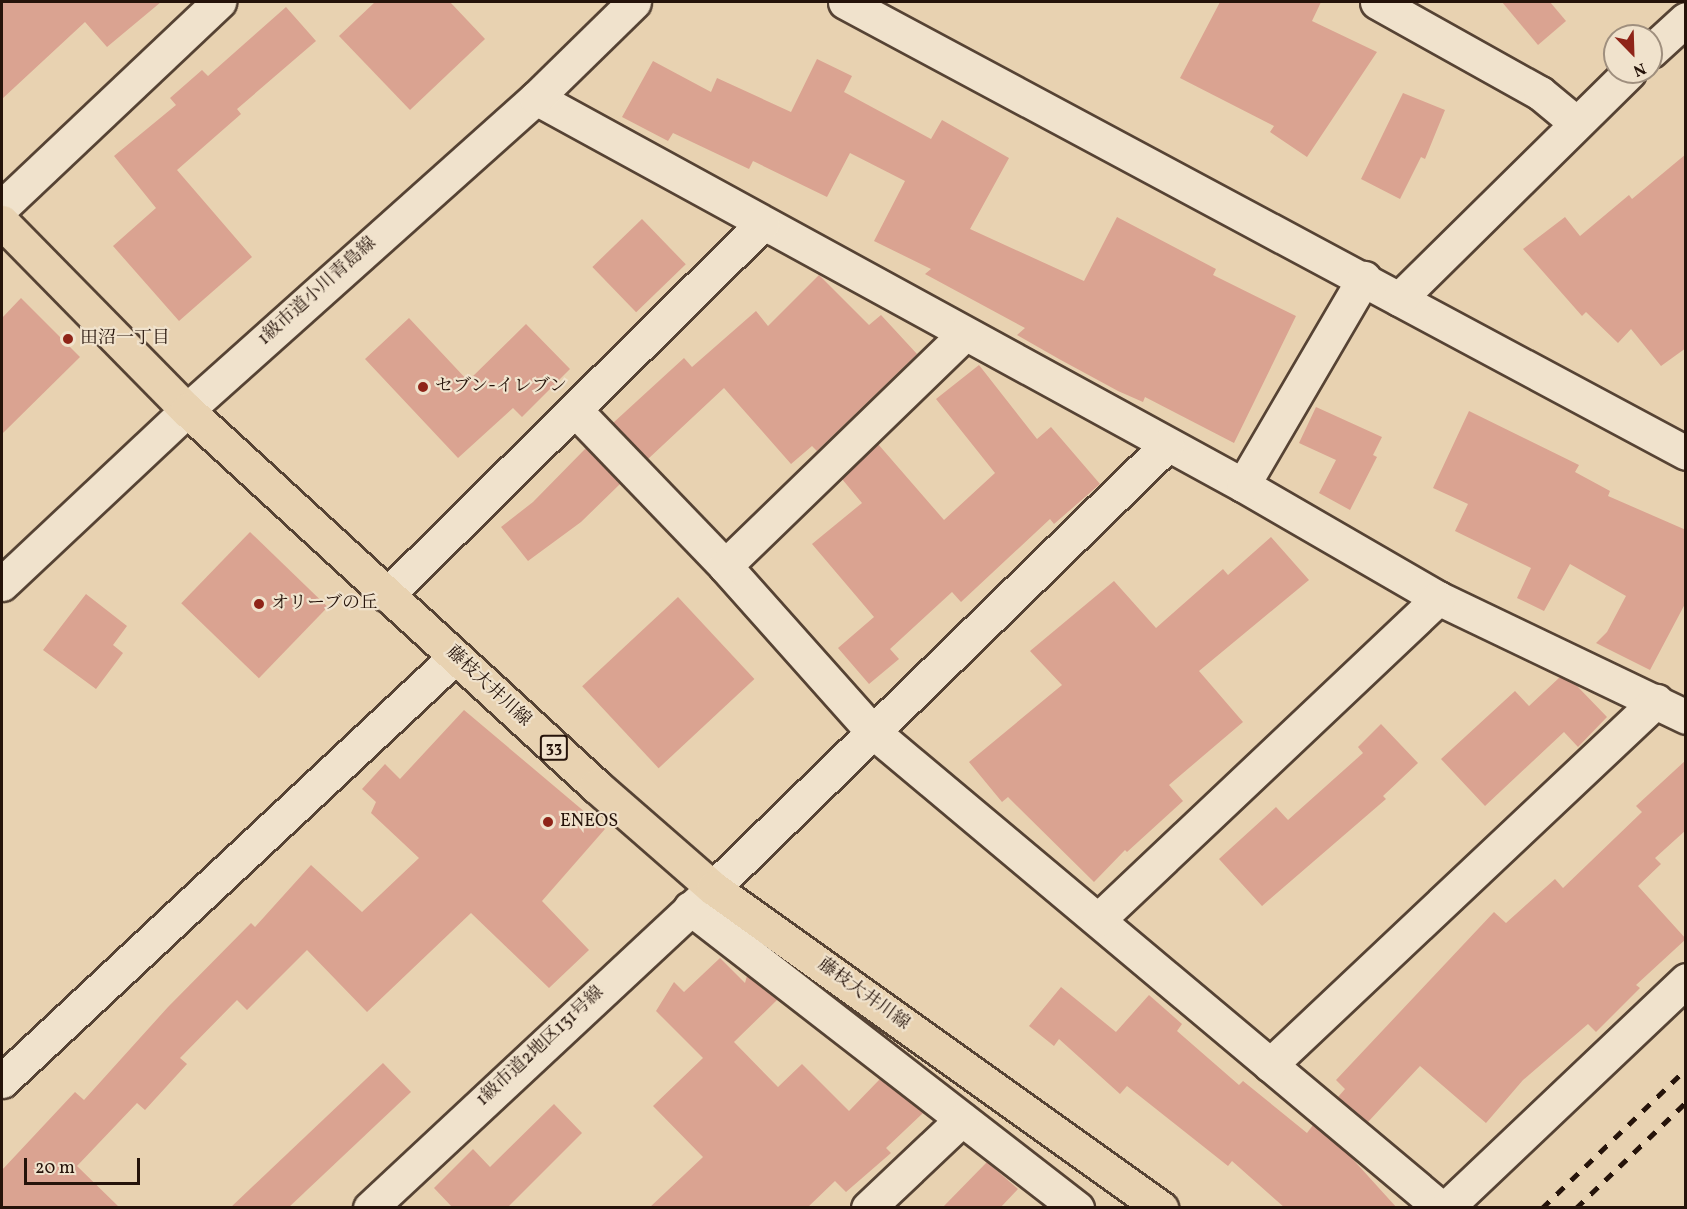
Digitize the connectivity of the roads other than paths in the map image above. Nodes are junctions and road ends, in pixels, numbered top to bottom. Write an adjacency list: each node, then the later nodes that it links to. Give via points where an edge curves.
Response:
1 (634, 2): 8 (street, 1級市道小川青島線)
2 (845, 2): 13 (street)
3 (1377, 2): 9 (street, via 1540,93)
4 (209, 5): 10 (street)
5 (1686, 19): 6 (street)
6 (1663, 40)
7 (1616, 84): 9 (street)
8 (536, 98): 12 (street); 16 (street, 1級市道小川青島線)
9 (1575, 122): 14 (street)
10 (2, 207)
11 (2, 222): 16 (main road, 藤枝大井川線 / 33)
12 (762, 224): 15 (street); 17 (street)
13 (1364, 278): 14 (street); 20 (street)
14 (1399, 299): 19 (street)
15 (964, 334): 18 (street); 21 (street)
16 (187, 410): 22 (street, 1級市道小川青島線); 23 (main road, 藤枝大井川線 / 33)
17 (576, 411): 21 (street); 23 (street)
18 (1167, 445): 20 (street); 28 (street, 1級市道2地区131号線)
19 (1686, 453)
20 (1243, 485): 24 (street)
21 (725, 566): 28 (street)
22 (2, 584)
23 (387, 595): 25 (main road, 藤枝大井川線 / 33)
24 (1438, 598): 26 (street); 30 (street)
25 (455, 657): 29 (main road, 藤枝大井川線 / 33); 33 (street)
26 (1656, 701): 27 (street); 32 (street)
27 (1686, 717)
28 (871, 730): 29 (street, 1級市道2地区131号線); 30 (street)
29 (702, 898): 34 (street); 35 (street, 1級市道2地区131号線); 38 (main road, 藤枝大井川線 / 33)
30 (1099, 919): 32 (street)
31 (1686, 980): 39 (street)
32 (1270, 1065): 39 (street)
33 (2, 1081)
34 (962, 1119): 36 (street); 37 (street)
35 (369, 1208)
36 (868, 1208)
37 (1077, 1208)
38 (1161, 1208)
39 (1444, 1208)

